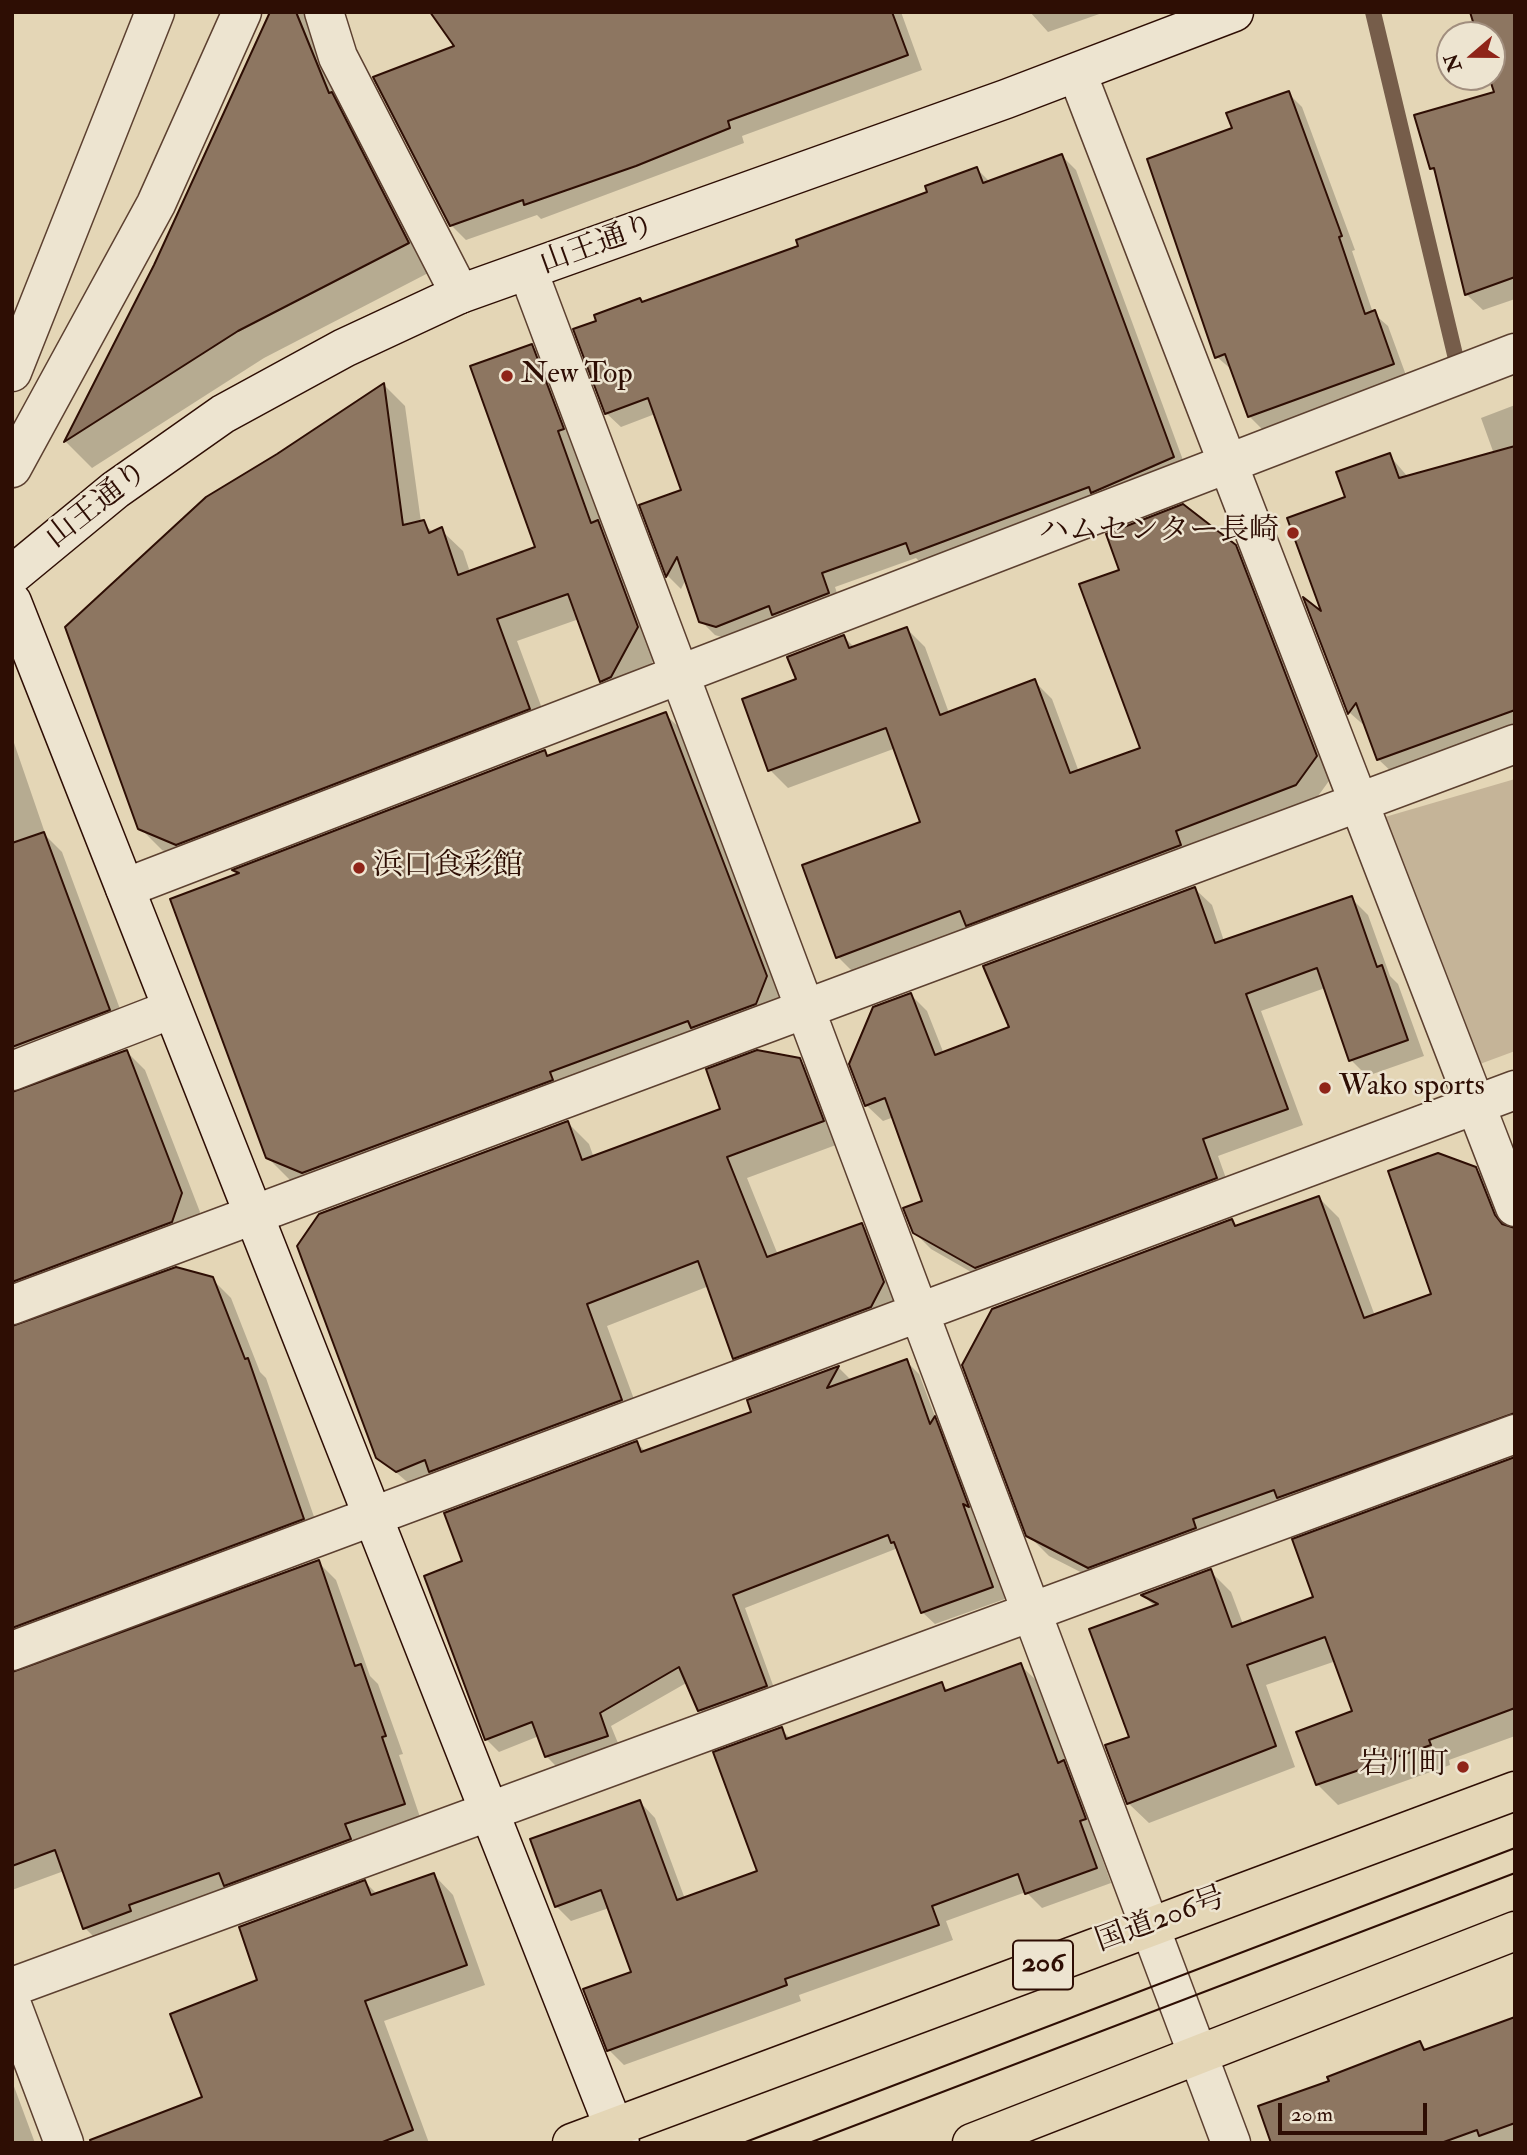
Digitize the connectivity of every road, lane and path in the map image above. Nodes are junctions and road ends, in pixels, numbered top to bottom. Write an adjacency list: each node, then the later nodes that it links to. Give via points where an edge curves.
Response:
1 (155, 12): 9 (street)
2 (242, 12): 11 (street, via 156,204)
3 (324, 12): 7 (street, via 338,57)
4 (1234, 12): 5 (street, 山王通り)
5 (1077, 73): 6 (street, 山王通り); 10 (street)
6 (528, 271): 7 (street, 山王通り); 14 (street)
7 (460, 293): 12 (street, 山王通り, via 344,348 223,414 115,490)
8 (1515, 353): 10 (street)
9 (12, 372)
10 (1228, 464): 14 (street); 16 (street)
11 (12, 468)
12 (12, 575)
13 (12, 602): 17 (street)
14 (680, 675): 17 (street); 19 (street)
15 (1515, 744): 16 (street)
16 (1358, 803): 19 (street); 22 (street)
17 (125, 888): 18 (street)
18 (172, 1009): 20 (street); 24 (street)
19 (806, 1009): 24 (street); 26 (street)
20 (12, 1071)
21 (1515, 1090): 22 (street)
22 (1475, 1105): 23 (street); 26 (street)
23 (1515, 1207)
24 (253, 1214): 25 (street); 28 (street)
25 (12, 1305)
26 (919, 1313): 28 (street); 29 (street)
27 (1515, 1434): 29 (street)
28 (373, 1517): 30 (street); 32 (street)
29 (1032, 1613): 32 (street); 33 (street)
30 (12, 1651)
31 (1515, 1791): 33 (highway, 国道206号 / 206)
32 (489, 1812): 35 (street); 38 (street)
33 (1149, 1925): 37 (street); 38 (highway, 国道206号 / 206)
34 (1515, 1931): 37 (highway)
35 (12, 1987)
36 (12, 2005): 39 (street)
37 (1198, 2055): 41 (highway); 42 (street)
38 (617, 2135): 40 (highway, 国道206号 / 206)
39 (64, 2143)
40 (572, 2143)
41 (972, 2143)
42 (1231, 2143)

